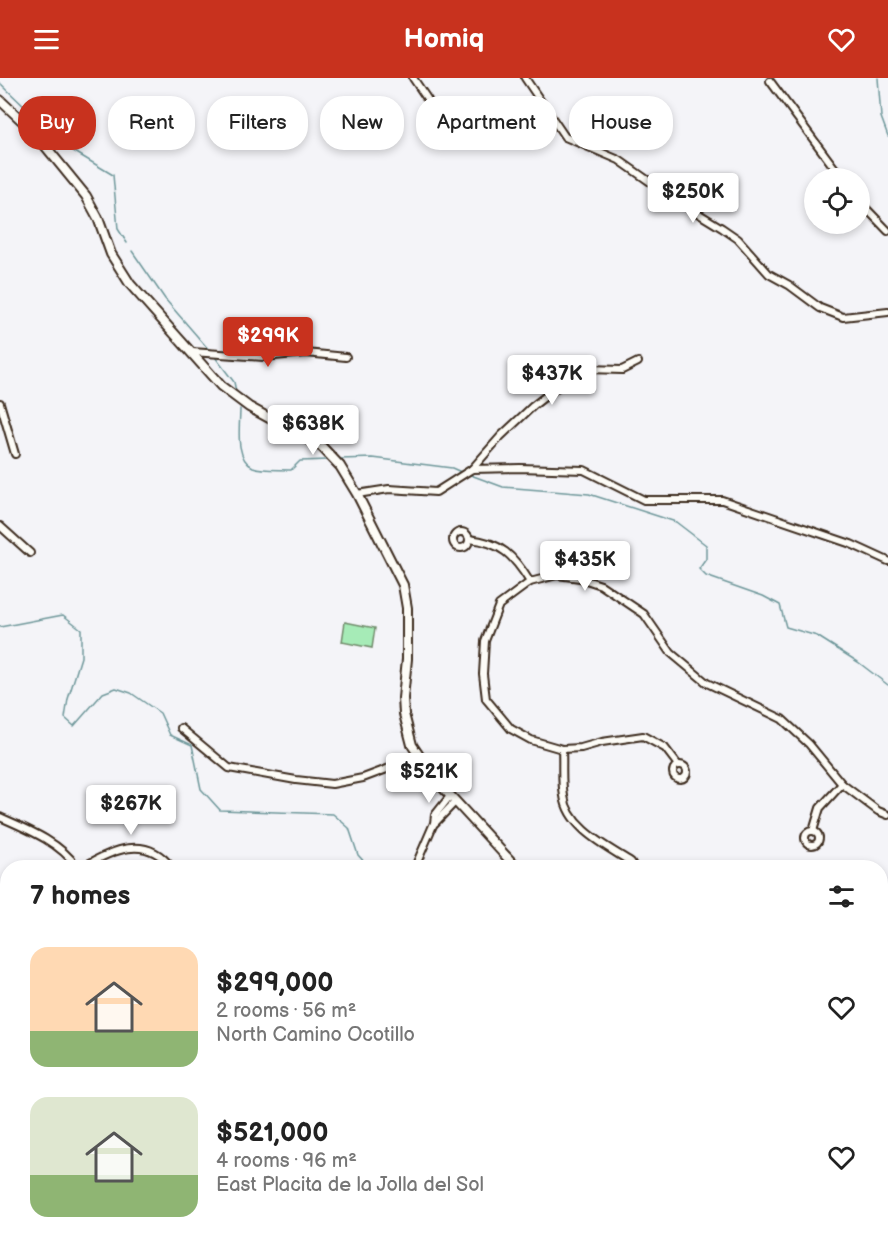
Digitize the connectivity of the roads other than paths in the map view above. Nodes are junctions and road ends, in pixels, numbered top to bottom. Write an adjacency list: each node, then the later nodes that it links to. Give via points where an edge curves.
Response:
1 (413, 78): 4 (street)
2 (525, 78): 9 (street, via 565,137 619,160 722,228 738,239 769,274 820,308 843,317)
3 (770, 81): 6 (street)
4 (425, 96)
5 (0, 99): 10 (street, via 65,168 86,196 111,254 130,284)
6 (835, 168)
7 (870, 212): 8 (street)
8 (888, 231)
9 (888, 312)
10 (192, 352): 11 (street); 16 (street, via 235,398 322,447 340,466)
11 (346, 357)
12 (638, 362): 15 (street, via 622,370 588,369 565,381 509,428)
13 (0, 403): 14 (street)
14 (15, 454)
15 (472, 469): 16 (street, via 436,492 389,489); 20 (street, via 584,471 644,500 722,500 851,544)
16 (357, 494): 24 (street, via 403,585 407,608 404,714)
17 (0, 526): 19 (street)
18 (469, 539): 21 (street, via 503,549 520,565)
19 (30, 552)
20 (888, 561)
21 (530, 582): 23 (street, via 499,605 485,642 486,699 519,735); 26 (street, via 557,575 601,585 644,614 672,653 707,683 782,719)
22 (181, 728): 24 (street, via 229,768 296,780 343,782)
23 (562, 749): 25 (street, via 643,736 665,748); 36 (street, via 564,797 572,815 585,831)
24 (418, 757): 27 (street)
25 (678, 765)
26 (842, 784): 28 (street); 30 (street, via 820,808)
27 (453, 799): 34 (street, via 435,815); 35 (street)
28 (888, 815)
29 (0, 818): 31 (street, via 51,842)
30 (813, 831)
31 (72, 860)
32 (95, 860): 33 (street, via 134,847 152,851)
33 (165, 860)
34 (418, 860)
35 (506, 860)
36 (628, 860)

